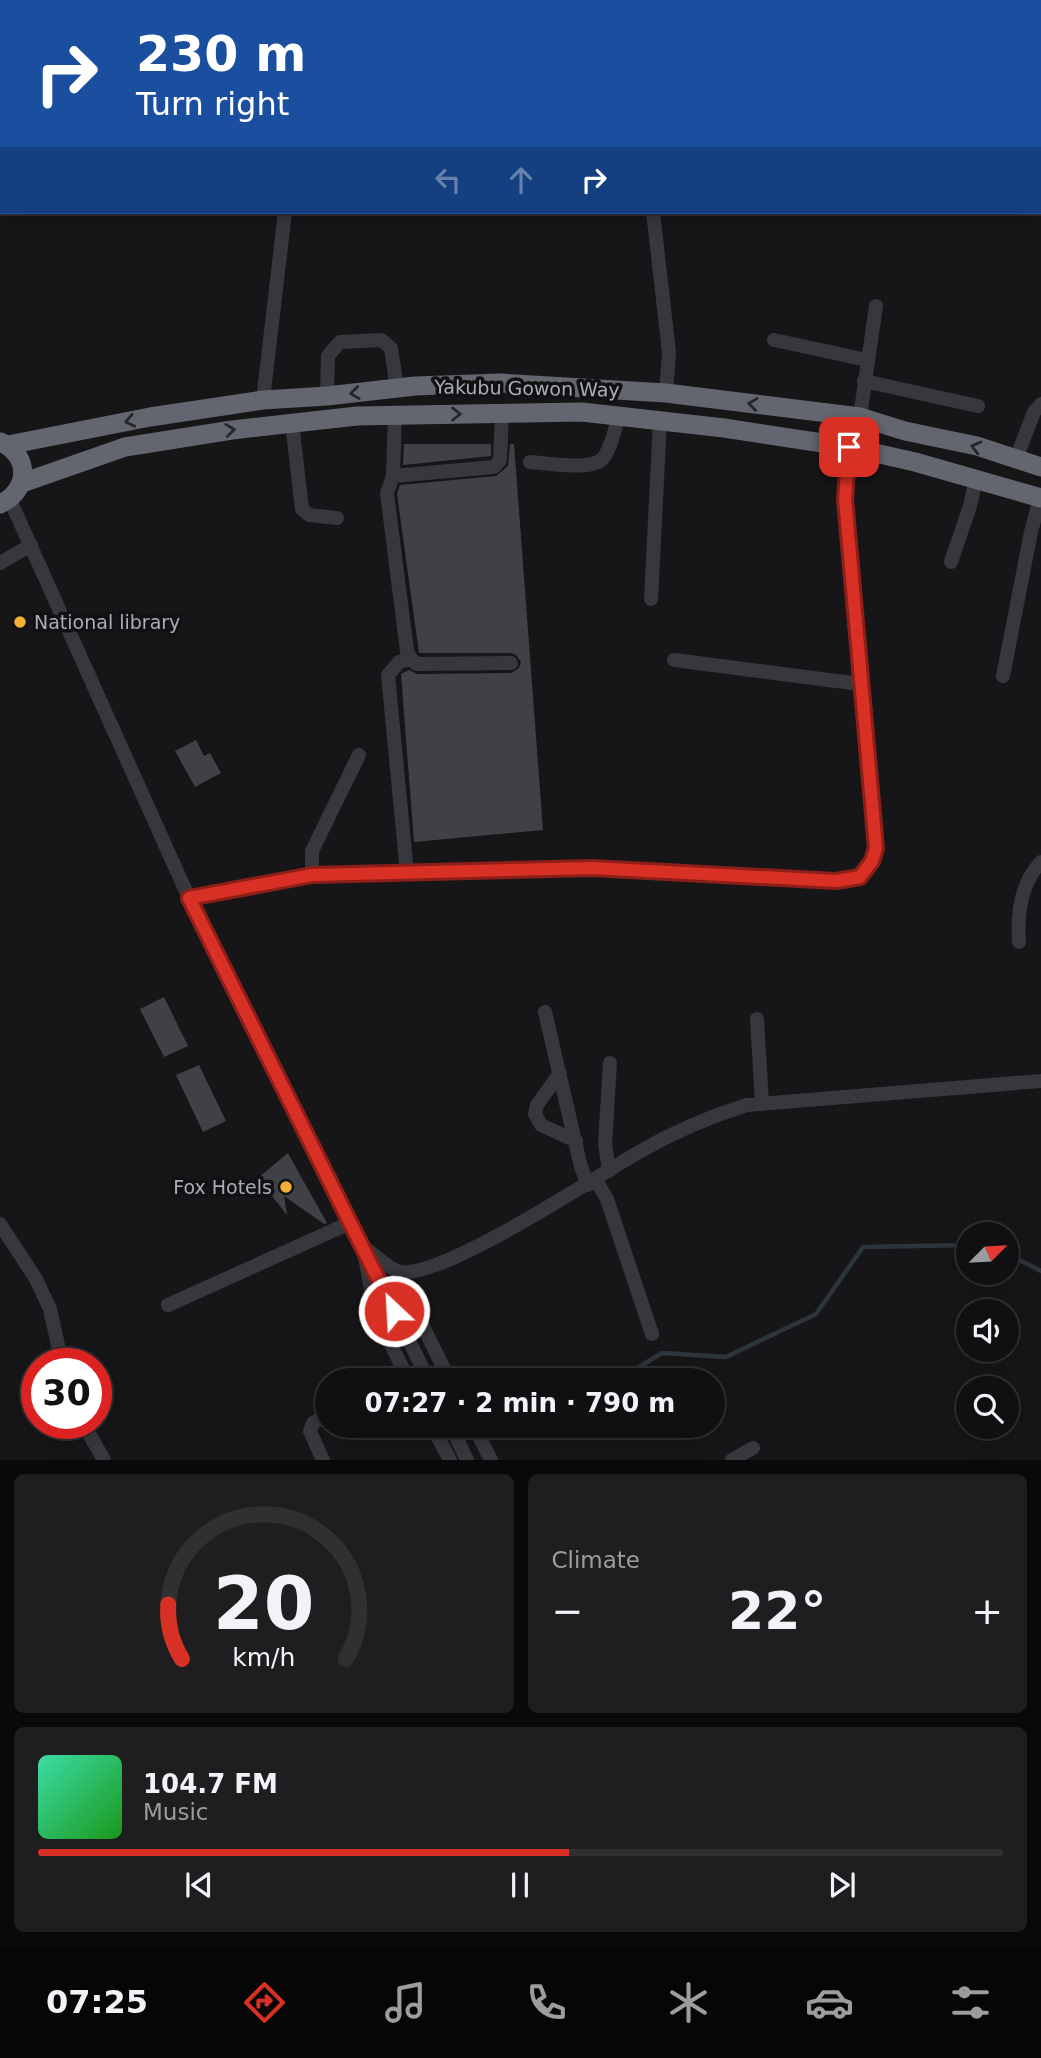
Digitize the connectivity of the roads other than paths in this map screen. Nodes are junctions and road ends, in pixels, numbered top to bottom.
1 (285, 214) edge
2 (653, 214) edge
3 (876, 306) dead end
4 (774, 340) dead end
5 (867, 360) junction
6 (864, 381) junction
7 (397, 388) junction
8 (666, 393) junction
9 (327, 396) junction
10 (263, 400) junction
11 (1041, 404) edge
12 (978, 406) dead end
13 (395, 414) junction
14 (502, 414) junction
15 (618, 415) junction
16 (860, 417) junction
17 (660, 421) junction
18 (292, 424) junction
19 (4, 443) edge
20 (849, 447) junction
21 (1016, 459) junction
22 (530, 462) dead end
23 (1041, 467) edge
24 (393, 476) junction
25 (976, 479) junction
26 (22, 484) junction
27 (1041, 498) edge
28 (5, 502) edge
29 (337, 518) dead end
30 (31, 545) junction
31 (950, 562) dead end
32 (0, 563) edge
33 (650, 599) dead end
34 (411, 659) junction
35 (674, 660) dead end
36 (511, 663) dead end
37 (1003, 676) dead end
38 (860, 684) junction
39 (359, 755) dead end
40 (1041, 862) edge
41 (407, 873) junction
42 (312, 875) junction
43 (189, 898) junction
44 (1019, 942) dead end
45 (545, 1012) dead end
46 (757, 1019) dead end
47 (610, 1063) dead end
48 (559, 1073) junction
49 (1041, 1081) edge
50 (762, 1103) junction
51 (576, 1141) junction
52 (608, 1171) junction
53 (592, 1182) junction
54 (352, 1222) junction
55 (0, 1223) edge
56 (364, 1247) junction
57 (400, 1272) junction
58 (168, 1305) dead end
59 (652, 1334) dead end
60 (59, 1348) edge
61 (399, 1368) edge
62 (422, 1368) edge
63 (444, 1368) edge
64 (315, 1422) edge
65 (438, 1438) edge
66 (457, 1438) edge
67 (480, 1438) edge
68 (92, 1439) edge
69 (754, 1448) dead end
70 (104, 1460) edge
71 (323, 1460) edge
72 (450, 1460) edge
73 (467, 1460) edge
74 (491, 1460) edge
75 (732, 1460) edge

1 - 10 street
2 - 8 street
3 - 5 street
4 - 5 street
5 - 6 street
6 - 12 street
6 - 16 street
7 - 8 highway, Yakubu Gowon Way
7 -> 9 highway, Yakubu Gowon Way
7 - 9 street
16 -> 8 highway, Yakubu Gowon Way
9 - 10 highway, Yakubu Gowon Way
10 -> 19 highway, Yakubu Gowon Way
11 - 21 street
13 -> 14 highway, Yakubu Gowon Way
13 - 18 highway, Yakubu Gowon Way
13 - 24 street
14 - 15 highway, Yakubu Gowon Way
14 - 24 street
15 - 17 highway, Yakubu Gowon Way
15 - 22 street
21 -> 16 highway, Yakubu Gowon Way
17 - 20 highway, Yakubu Gowon Way
17 - 33 street
26 -> 18 highway, Yakubu Gowon Way
18 - 29 street
19 - 26 highway
20 - 25 highway, Yakubu Gowon Way
20 - 38 street
21 - 23 highway, Yakubu Gowon Way
24 - 34 street
25 - 27 highway, Yakubu Gowon Way
25 - 31 street
26 - 28 highway
27 - 37 street
28 - 30 street
30 - 32 street
30 - 43 street
34 - 36 street
34 - 41 street
35 - 38 street
38 - 41 street
39 - 42 street
40 - 44 street
41 - 42 street
42 - 43 street
43 - 54 street
45 - 48 street
46 - 50 street
47 - 52 street
48 - 51 street
48 - 51 street
49 - 50 street
50 - 52 street
51 - 53 street
52 - 53 street
53 - 57 street
53 - 59 street
54 - 56 street
54 - 58 street
55 - 60 street
56 - 57 street
56 - 61 street
56 - 62 street
57 - 63 street
64 - 71 street
65 - 72 street
66 - 73 street
67 - 74 street
68 - 70 street
69 - 75 street

